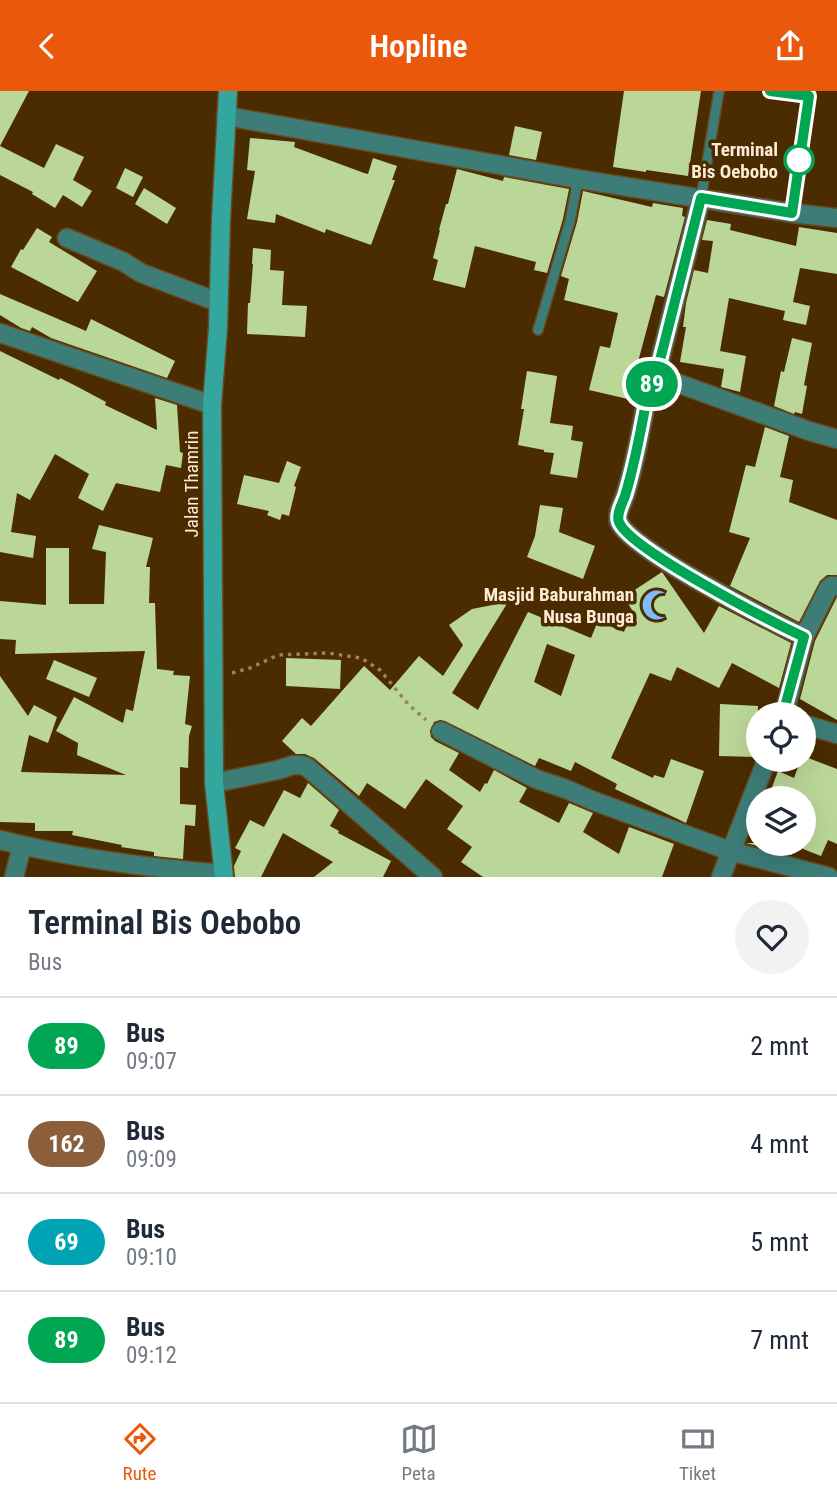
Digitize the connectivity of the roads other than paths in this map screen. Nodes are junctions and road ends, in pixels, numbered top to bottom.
1 (228, 91) edge
2 (719, 91) edge
3 (770, 91) edge
4 (809, 94) edge
5 (226, 116) junction
6 (578, 179) junction
7 (701, 198) junction
8 (792, 213) junction
9 (837, 218) edge
10 (67, 238) dead end
11 (218, 302) junction
12 (538, 330) dead end
13 (0, 333) edge
14 (655, 380) junction
15 (212, 405) junction
16 (837, 439) edge
17 (837, 586) edge
18 (804, 637) junction
19 (786, 702) edge
20 (816, 728) edge
21 (441, 731) road end
22 (837, 734) edge
23 (762, 772) edge
24 (214, 783) junction
25 (0, 840) edge
26 (22, 846) junction
27 (730, 851) junction
28 (224, 875) edge
29 (14, 877) edge
30 (433, 877) edge
31 (721, 877) edge
32 (830, 877) edge

1 - 5 main road, Jalan Thamrin
2 - 7 lane
3 - 4 lane
4 - 8 lane
5 - 6 street
5 - 11 main road, Jalan Thamrin
6 - 7 street
6 - 12 lane
7 - 8 street
7 - 14 street
8 - 9 street
10 - 11 street
11 - 15 main road, Jalan Thamrin
13 - 15 street
14 - 16 street
14 - 18 street
15 - 24 main road, Jalan Thamrin
17 - 18 street
18 - 19 street
20 - 22 street
21 - 27 street
23 - 27 street
24 - 28 main road, Jalan Thamrin
24 - 30 street
25 - 26 street
26 - 28 street
26 - 29 street
27 - 31 street
27 - 32 street

